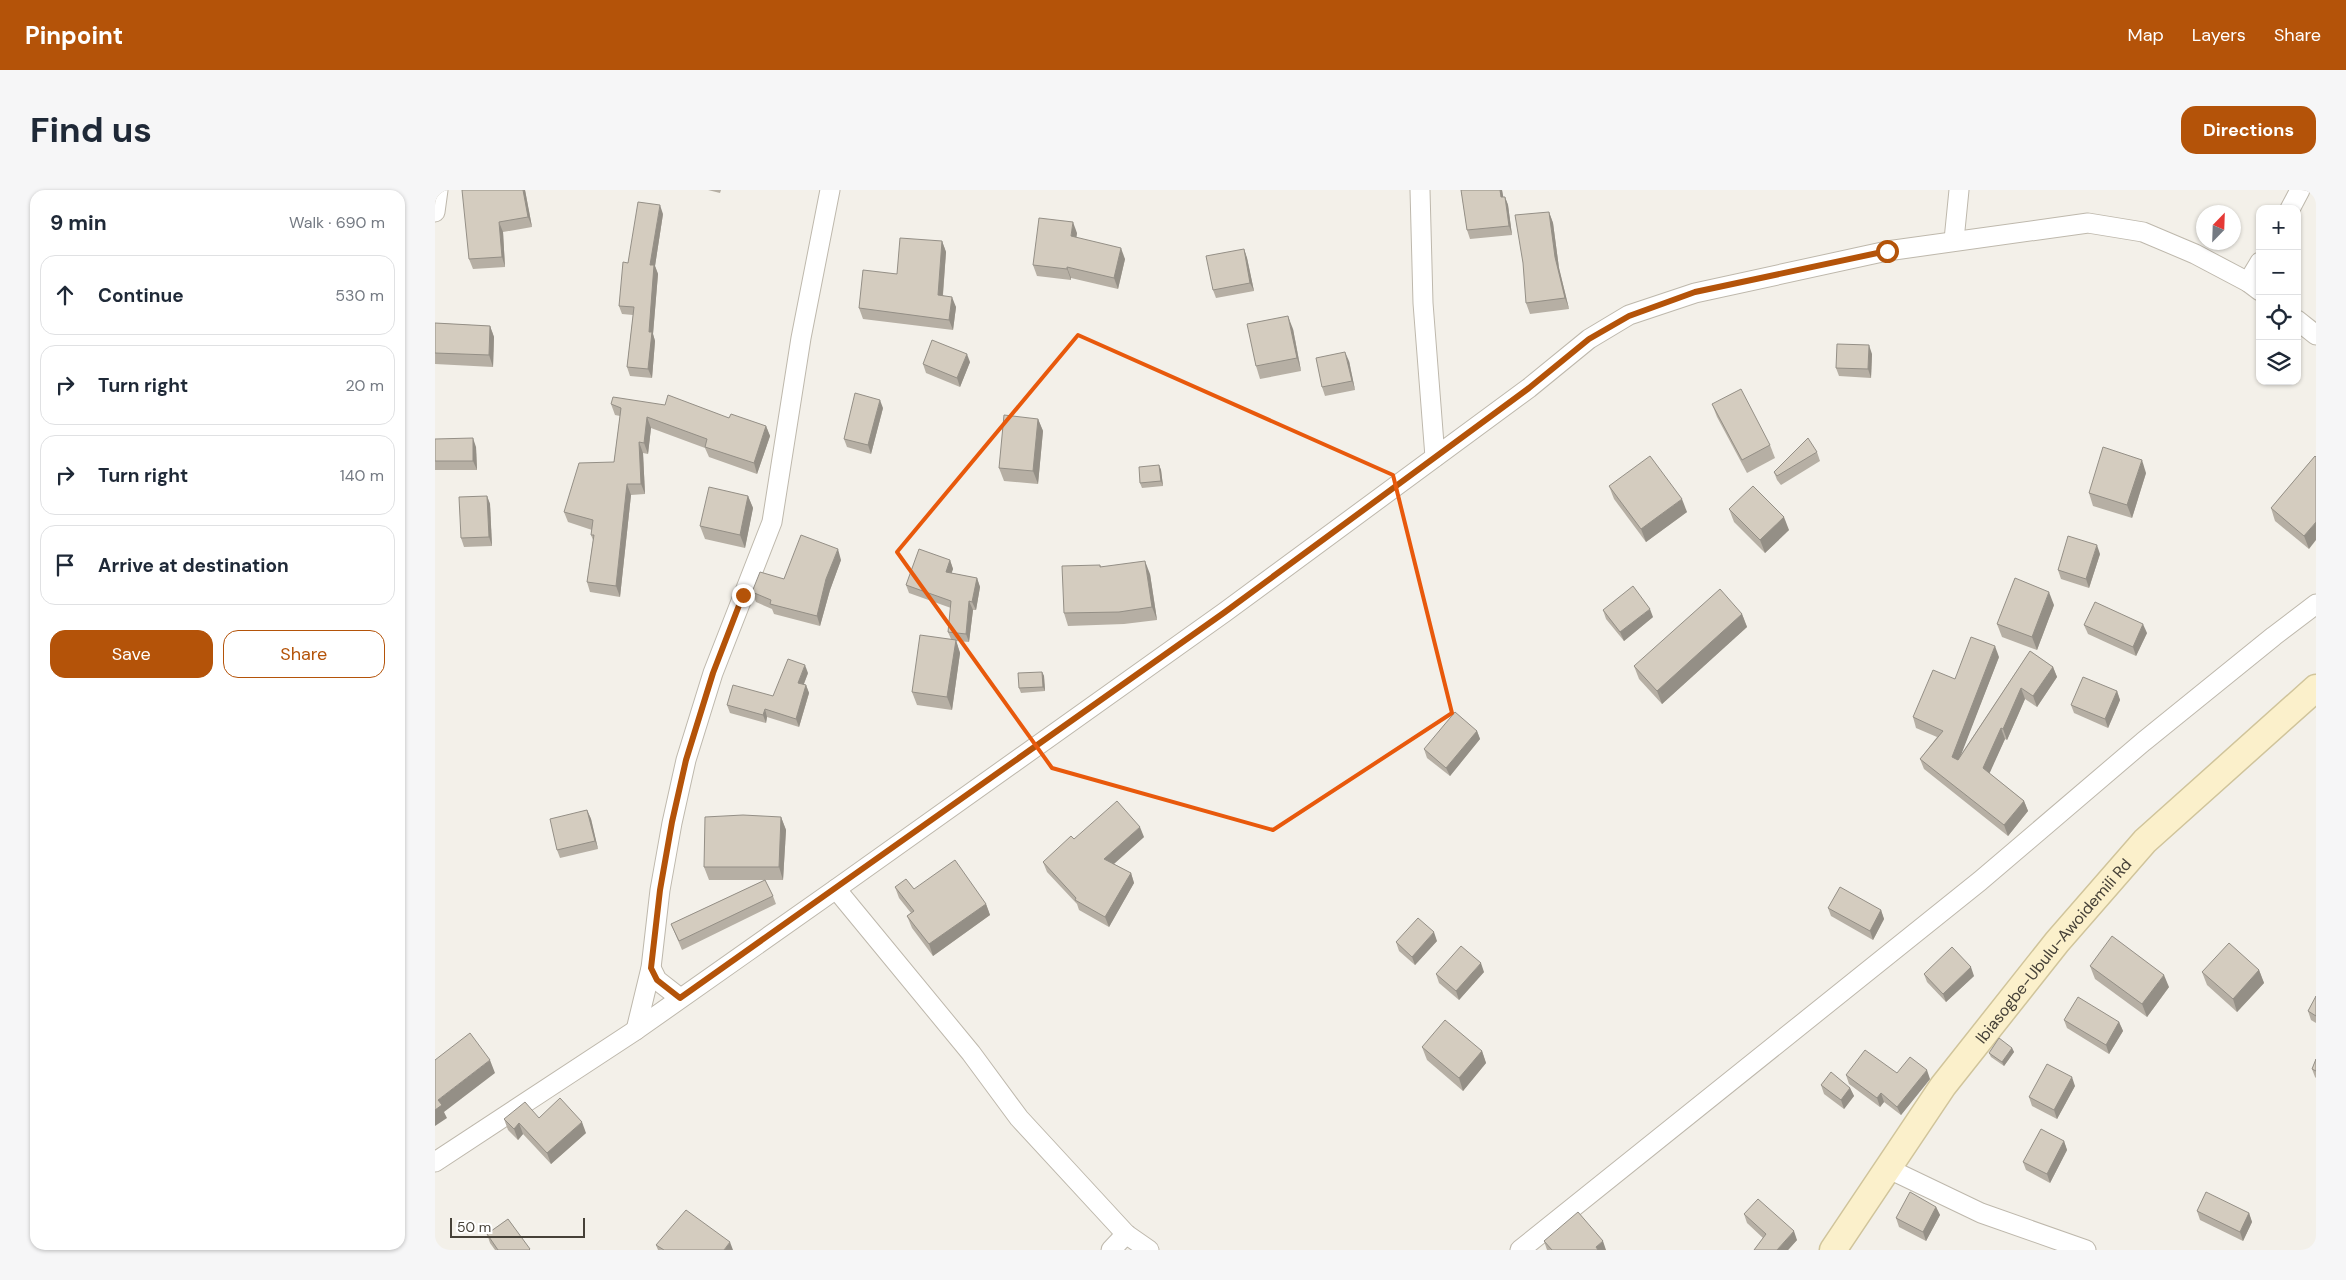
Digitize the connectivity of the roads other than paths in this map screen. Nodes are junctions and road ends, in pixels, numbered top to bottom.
1 (438, 190) edge
2 (830, 190) edge
3 (1420, 190) edge
4 (1959, 190) edge
5 (2300, 190) edge
6 (2291, 205) edge
7 (435, 212) edge
8 (1954, 240) junction
9 (2254, 286) edge
10 (2301, 323) edge
11 (2316, 335) edge
12 (1435, 457) junction
13 (2316, 604) edge
14 (2316, 688) edge
15 (836, 889) junction
16 (651, 968) junction
17 (680, 998) junction
18 (636, 1030) junction
19 (435, 1162) edge
20 (1887, 1168) junction
21 (1126, 1234) junction
22 (1111, 1250) edge
23 (1149, 1250) edge
24 (1520, 1250) edge
25 (1833, 1250) edge
26 (2086, 1250) edge

1 - 7 street
2 - 16 street
3 - 12 street
4 - 8 street
5 - 6 street
8 - 9 street
8 - 12 street
10 - 11 street
12 - 15 street
13 - 24 street
14 - 20 street, Ibiasogbe-Ubulu-Awoidemili Rd
15 - 17 street
15 - 21 street
16 - 17 street
16 - 18 street
17 - 18 street
18 - 19 street
20 - 25 street, Ibiasogbe-Ubulu-Awoidemili Rd
20 - 26 street
21 - 22 street
21 - 23 street

